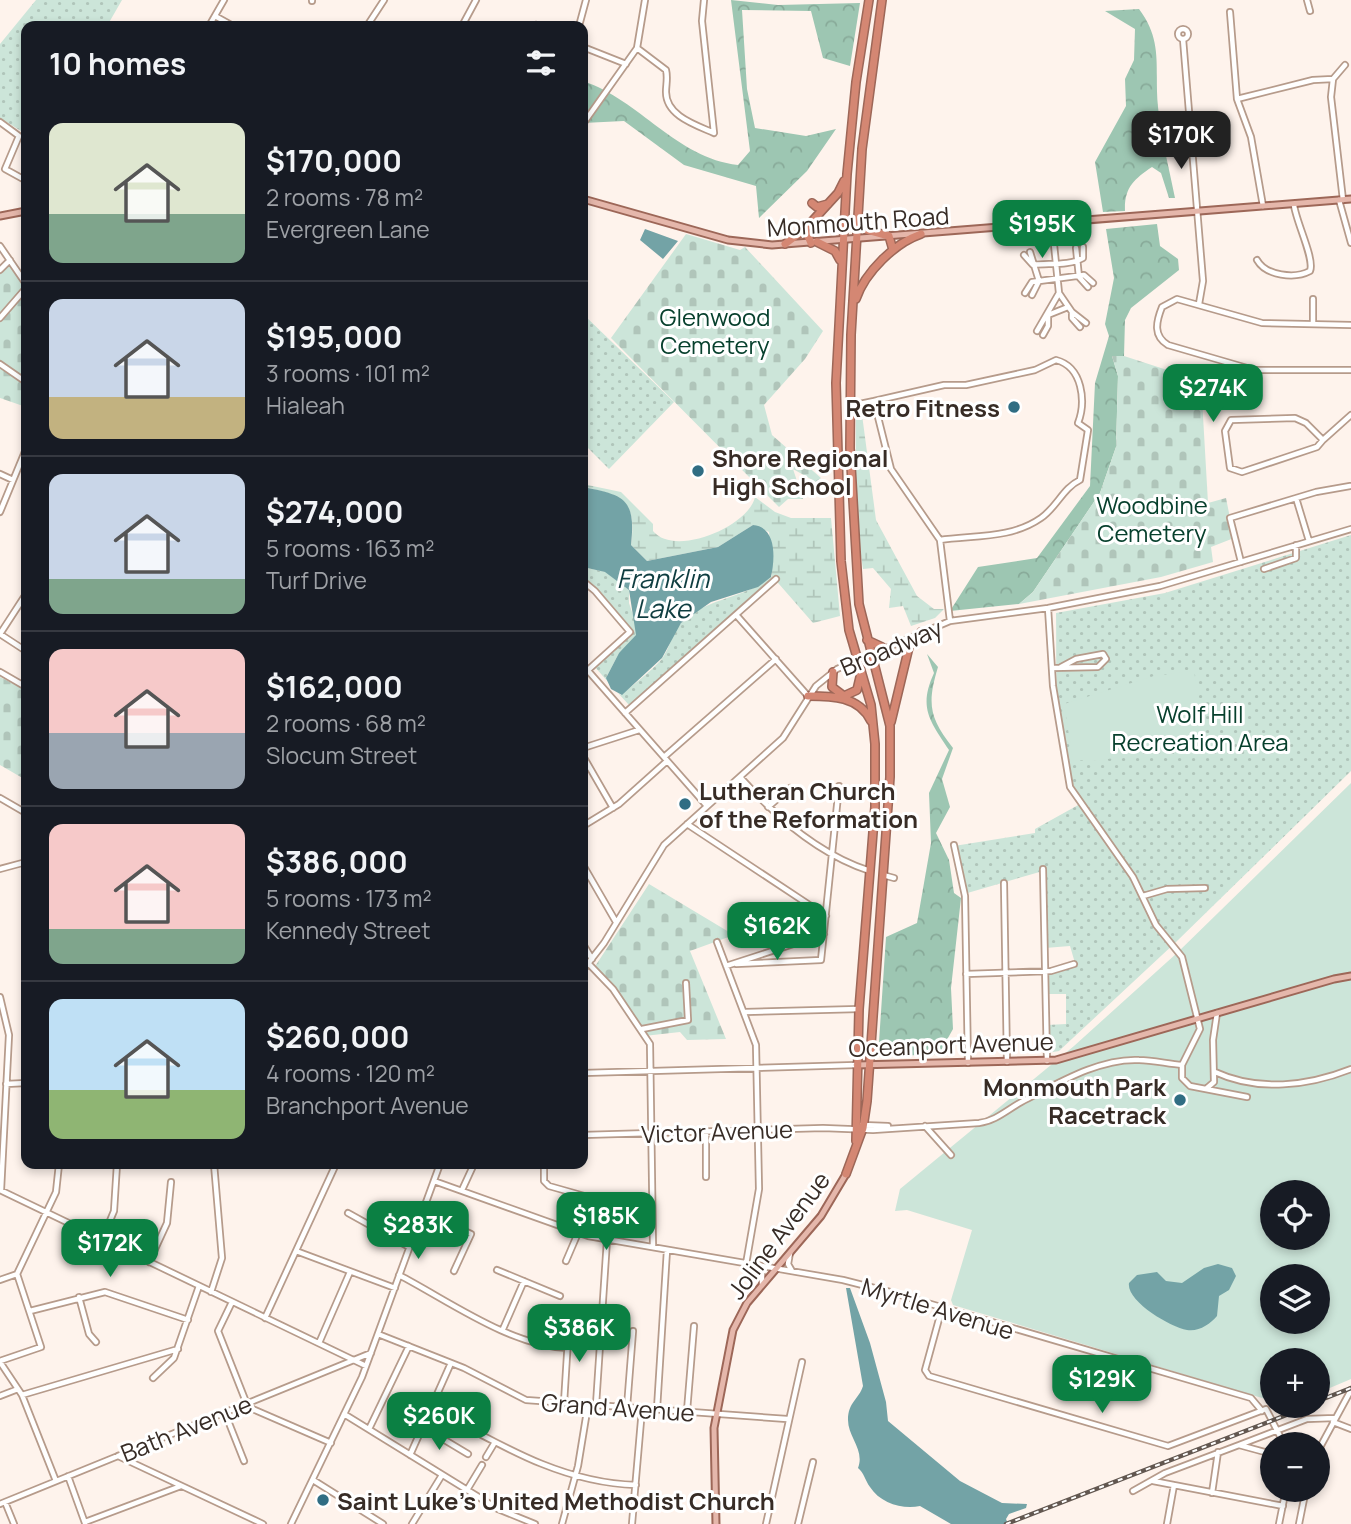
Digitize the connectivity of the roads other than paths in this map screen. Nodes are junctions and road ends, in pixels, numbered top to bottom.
1 (224, 0) edge
2 (384, 0) edge
3 (476, 0) edge
4 (586, 0) edge
5 (645, 0) edge
6 (704, 0) edge
7 (869, 0) edge
8 (882, 0) edge
9 (1307, 0) edge
10 (1310, 11) dead end
11 (1230, 12) dead end
12 (215, 16) junction
13 (212, 21) edge
14 (224, 21) edge
15 (370, 21) edge
16 (465, 21) edge
17 (580, 21) edge
18 (1183, 39) dead end
19 (637, 48) junction
20 (588, 49) edge
21 (626, 64) junction
22 (1345, 65) dead end
23 (1333, 79) junction
24 (1237, 99) junction
25 (588, 117) edge
26 (0, 122) edge
27 (847, 174) junction
28 (21, 178) edge
29 (588, 200) edge
30 (1341, 200) junction
31 (1351, 200) edge
32 (812, 203) dead end
33 (828, 204) junction
34 (1294, 205) junction
35 (1263, 207) junction
36 (21, 212) edge
37 (1197, 213) junction
38 (858, 215) junction
39 (0, 216) edge
40 (1052, 225) junction
41 (805, 229) junction
42 (921, 234) junction
43 (889, 236) junction
44 (856, 238) junction
45 (842, 239) junction
46 (814, 242) junction
47 (1351, 243) edge
48 (785, 244) junction
49 (0, 246) edge
50 (1083, 247) dead end
51 (1076, 248) dead end
52 (893, 250) junction
53 (1030, 252) dead end
54 (1024, 255) dead end
55 (10, 260) junction
56 (1257, 260) dead end
57 (1055, 262) junction
58 (1076, 262) junction
59 (1037, 265) junction
60 (841, 266) junction
61 (0, 270) edge
62 (1056, 277) junction
63 (1079, 277) junction
64 (21, 278) edge
65 (1039, 281) junction
66 (1093, 283) dead end
67 (1088, 287) dead end
68 (21, 292) edge
69 (1024, 293) dead end
70 (1059, 293) junction
71 (1032, 295) dead end
72 (1313, 299) dead end
73 (1199, 304) junction
74 (1068, 307) junction
75 (853, 309) junction
76 (1072, 313) junction
77 (1, 315) edge
78 (1048, 315) junction
79 (1314, 322) junction
80 (1086, 323) dead end
81 (1351, 325) edge
82 (1080, 327) dead end
83 (1037, 331) dead end
84 (1043, 335) dead end
85 (0, 364) edge
86 (1351, 370) edge
87 (21, 379) edge
88 (874, 401) junction
89 (850, 406) junction
90 (1351, 415) edge
91 (1323, 440) junction
92 (21, 461) edge
93 (0, 474) edge
94 (13, 480) junction
95 (1350, 486) edge
96 (1296, 498) junction
97 (0, 512) edge
98 (1351, 529) edge
99 (940, 540) junction
100 (1309, 541) junction
101 (1296, 545) junction
102 (1241, 562) junction
103 (1264, 569) dead end
104 (776, 579) dead end
105 (588, 585) edge
106 (21, 602) edge
107 (1048, 608) junction
108 (738, 617) junction
109 (950, 621) junction
110 (921, 632) junction
111 (0, 634) edge
112 (866, 639) junction
113 (902, 639) junction
114 (882, 647) junction
115 (909, 647) junction
116 (21, 648) edge
117 (870, 653) junction
118 (776, 659) junction
119 (857, 659) junction
120 (1061, 667) junction
121 (1052, 668) junction
122 (861, 669) junction
123 (588, 670) joint
124 (833, 671) junction
125 (0, 672) edge
126 (21, 684) edge
127 (808, 696) junction
128 (625, 713) junction
129 (890, 726) junction
130 (874, 729) junction
131 (639, 730) junction
132 (588, 745) edge
133 (666, 759) junction
134 (588, 766) edge
135 (740, 776) junction
136 (839, 786) dead end
137 (790, 788) dead end
138 (0, 798) edge
139 (707, 806) junction
140 (768, 807) junction
141 (613, 808) junction
142 (21, 810) edge
143 (588, 823) edge
144 (687, 824) junction
145 (954, 845) dead end
146 (832, 856) junction
147 (21, 863) edge
148 (0, 869) edge
149 (1043, 869) dead end
150 (870, 872) junction
151 (588, 873) edge
152 (883, 875) junction
153 (894, 878) dead end
154 (1004, 883) dead end
155 (1205, 888) dead end
156 (1143, 896) junction
157 (826, 916) junction
158 (617, 922) junction
159 (824, 934) junction
160 (716, 942) dead end
161 (588, 956) edge
162 (590, 961) junction
163 (588, 964) edge
164 (736, 964) junction
165 (1074, 964) dead end
166 (726, 966) junction
167 (1045, 971) junction
168 (1006, 973) junction
169 (966, 974) junction
170 (1351, 976) edge
171 (686, 983) dead end
172 (0, 997) edge
173 (859, 1009) junction
174 (745, 1012) junction
175 (1217, 1013) junction
176 (1199, 1018) junction
177 (642, 1029) junction
178 (0, 1059) edge
179 (1047, 1061) junction
180 (1007, 1063) junction
181 (7, 1064) junction
182 (968, 1064) junction
183 (856, 1065) junction
184 (1182, 1065) junction
185 (870, 1066) junction
186 (757, 1068) junction
187 (1351, 1069) edge
188 (649, 1071) junction
189 (1215, 1072) junction
190 (588, 1073) edge
191 (21, 1083) edge
192 (6, 1084) junction
193 (1206, 1088) junction
194 (1247, 1097) dead end
195 (923, 1126) junction
196 (858, 1128) junction
197 (758, 1130) junction
198 (651, 1133) junction
199 (706, 1133) junction
200 (588, 1135) edge
201 (951, 1155) dead end
202 (59, 1169) edge
203 (117, 1169) edge
204 (214, 1169) edge
205 (332, 1169) edge
206 (438, 1169) edge
207 (472, 1169) edge
208 (544, 1169) edge
209 (846, 1174) joint
210 (706, 1177) dead end
211 (433, 1181) junction
212 (171, 1182) dead end
213 (0, 1190) edge
214 (463, 1191) junction
215 (652, 1204) junction
216 (422, 1212) junction
217 (46, 1213) junction
218 (348, 1213) dead end
219 (578, 1233) junction
220 (102, 1240) junction
221 (607, 1240) junction
222 (409, 1247) junction
223 (653, 1247) junction
224 (667, 1250) junction
225 (296, 1251) junction
226 (790, 1253) junction
227 (566, 1261) dead end
228 (149, 1262) junction
229 (746, 1264) junction
230 (757, 1266) junction
231 (497, 1270) dead end
232 (775, 1270) junction
233 (351, 1272) junction
234 (454, 1272) dead end
235 (792, 1272) junction
236 (17, 1274) junction
237 (399, 1275) junction
238 (0, 1280) edge
239 (524, 1281) junction
240 (199, 1286) junction
241 (762, 1286) junction
242 (394, 1288) junction
243 (211, 1292) junction
244 (560, 1296) dead end
245 (79, 1297) junction
246 (232, 1302) junction
247 (942, 1308) junction
248 (30, 1311) junction
249 (265, 1318) junction
250 (188, 1320) junction
251 (569, 1323) dead end
252 (694, 1326) dead end
253 (503, 1329) junction
254 (633, 1331) dead end
255 (378, 1334) junction
256 (96, 1342) dead end
257 (319, 1343) junction
258 (409, 1346) junction
259 (568, 1348) junction
260 (178, 1349) junction
261 (340, 1353) junction
262 (371, 1353) junction
263 (354, 1360) junction
264 (0, 1362) edge
265 (802, 1362) dead end
266 (451, 1363) junction
267 (341, 1366) junction
268 (366, 1366) junction
269 (153, 1378) dead end
270 (18, 1389) junction
271 (1351, 1390) edge
272 (22, 1395) junction
273 (0, 1396) edge
274 (564, 1403) junction
275 (246, 1404) junction
276 (588, 1405) junction
277 (596, 1405) junction
278 (627, 1407) junction
279 (432, 1408) junction
280 (642, 1409) junction
281 (657, 1409) junction
282 (1260, 1409) edge
283 (687, 1411) junction
284 (1260, 1412) edge
285 (225, 1413) junction
286 (344, 1414) junction
287 (717, 1414) junction
288 (1271, 1418) edge
289 (787, 1419) junction
290 (1334, 1420) junction
291 (423, 1427) junction
292 (369, 1429) junction
293 (1351, 1429) edge
294 (1278, 1430) junction
295 (1328, 1432) edge
296 (331, 1443) junction
297 (495, 1443) junction
298 (1239, 1446) junction
299 (1260, 1451) edge
300 (1218, 1452) junction
301 (468, 1454) dead end
302 (410, 1455) junction
303 (118, 1456) junction
304 (486, 1457) dead end
305 (244, 1461) dead end
306 (813, 1462) dead end
307 (482, 1465) dead end
308 (576, 1474) junction
309 (442, 1475) junction
310 (68, 1476) junction
311 (313, 1480) junction
312 (1151, 1480) junction
313 (56, 1481) junction
314 (636, 1485) junction
315 (1174, 1485) junction
316 (181, 1486) junction
317 (467, 1490) junction
318 (1133, 1491) dead end
319 (1212, 1493) junction
320 (1284, 1502) edge
321 (1303, 1502) edge
322 (3, 1503) edge
323 (1283, 1506) junction
324 (85, 1523) edge
325 (14, 1524) edge
326 (263, 1524) edge
327 (291, 1524) edge
328 (383, 1524) edge
329 (412, 1524) edge
330 (535, 1524) edge
331 (562, 1524) edge
332 (632, 1524) edge
333 (716, 1524) edge
334 (766, 1524) edge
335 (798, 1524) edge
336 (1167, 1524) edge
337 (1279, 1524) edge
338 (1299, 1524) edge

1 - 12 street
2 - 15 street
3 - 16 street
4 - 17 street
5 - 19 street
6 - 19 street
7 - 27 highway
8 - 38 highway
9 - 10 street
11 - 24 street
12 - 13 street
12 - 14 street
18 - 37 street
19 - 21 street
20 - 21 street
21 - 25 street
22 - 23 street
23 - 24 street
23 - 30 street
24 - 35 street
26 - 28 street
27 - 33 highway
27 - 45 highway
29 - 48 main road, Monmouth Road
30 - 31 main road, Monmouth Road
30 - 34 main road, Monmouth Road
30 - 47 street
32 - 33 highway
33 - 41 highway
34 - 35 main road, Monmouth Road
34 - 56 street
35 - 37 main road, Monmouth Road
36 - 39 main road
37 - 40 main road, Monmouth Road
37 - 73 street
38 - 43 highway
38 - 44 highway
40 - 42 main road, Monmouth Road
40 - 57 street
41 - 46 highway
41 - 48 highway
42 - 43 main road, Monmouth Road
42 - 52 highway
43 - 44 main road, Monmouth Road
43 - 52 highway
44 - 45 main road, Monmouth Road
44 - 75 highway
45 - 46 main road, Monmouth Road
45 - 60 highway
46 - 48 main road, Monmouth Road
46 - 60 highway
49 - 55 street
50 - 58 street
51 - 58 street
52 - 75 highway
53 - 59 street
54 - 59 street
55 - 61 street
55 - 64 street
57 - 58 street
57 - 59 street
57 - 62 street
58 - 63 street
59 - 65 street
60 - 119 highway
62 - 63 street
62 - 65 street
62 - 70 street
63 - 66 street
63 - 67 street
65 - 69 street
65 - 71 street
68 - 77 street
70 - 74 street
70 - 78 street
72 - 79 street
73 - 79 street
73 - 86 street
74 - 76 street
74 - 78 street
75 - 89 highway
76 - 80 street
76 - 82 street
78 - 83 street
78 - 84 street
79 - 81 street
85 - 87 street
88 - 89 street
88 - 99 street
88 - 99 street
89 - 112 highway
90 - 91 street
91 - 91 street
92 - 94 street
93 - 94 street
94 - 97 street
95 - 96 street
96 - 100 street
96 - 102 street
98 - 100 street, Broadway
99 - 109 street
100 - 101 street, Broadway
101 - 102 street, Broadway
101 - 103 street
102 - 107 street, Broadway
104 - 108 street
105 - 123 street
106 - 111 street
107 - 109 street, Broadway
107 - 121 street
108 - 118 street
108 - 128 street
109 - 110 street, Broadway
110 - 113 street, Broadway
110 - 115 highway
111 - 116 street
112 - 114 highway
112 - 117 highway
113 - 114 street, Broadway
113 - 115 highway
114 - 117 street, Broadway
115 - 129 highway
117 - 119 street, Broadway
117 - 129 highway
118 - 127 street
118 - 133 street
119 - 122 highway
119 - 124 street, Broadway
120 - 120 street
120 - 121 street
121 - 156 street
122 - 124 highway
122 - 130 highway
123 - 128 street
124 - 127 street, Broadway
125 - 126 street
127 - 130 highway
127 - 135 street, Broadway
128 - 131 street
129 - 152 highway
130 - 150 highway
131 - 132 street
131 - 133 street
133 - 139 street
133 - 141 street
134 - 141 street
135 - 139 street, Broadway
135 - 140 street
136 - 146 street
137 - 140 street
138 - 142 street
139 - 144 street, Broadway
140 - 146 street
141 - 143 street
144 - 157 street
144 - 158 street, Broadway
145 - 169 street
146 - 150 street
146 - 157 street
147 - 148 street
149 - 167 street
150 - 173 highway
151 - 158 street
152 - 153 street
152 - 185 highway
154 - 168 street
155 - 156 street
156 - 176 street
157 - 159 street
158 - 162 street, Broadway
159 - 164 street
159 - 164 street
160 - 166 street
161 - 162 street
162 - 163 street, Broadway
162 - 177 street
164 - 166 street
165 - 167 street
166 - 174 street
167 - 168 street
167 - 179 street
168 - 169 street
168 - 180 street
169 - 182 street
170 - 175 main road, Oceanport Avenue
171 - 177 street
172 - 181 street
173 - 174 street
173 - 183 highway
174 - 186 street
175 - 176 main road, Oceanport Avenue
175 - 189 street
176 - 179 main road, Oceanport Avenue
176 - 184 street
177 - 188 street
178 - 181 street
179 - 180 main road, Oceanport Avenue
180 - 182 main road, Oceanport Avenue
181 - 192 street
182 - 185 main road, Oceanport Avenue
183 - 185 main road, Oceanport Avenue
183 - 186 street, Oceanport Avenue
183 - 196 highway
184 - 193 street
184 - 195 street, Victor Avenue
185 - 196 highway
186 - 188 street, Oceanport Avenue
186 - 197 street
187 - 189 street
188 - 190 street, Oceanport Avenue
188 - 198 street
189 - 193 street
191 - 192 street
192 - 213 street
193 - 194 street
195 - 196 street, Victor Avenue
195 - 201 street
196 - 197 street, Victor Avenue
196 - 209 highway
197 - 199 street, Victor Avenue
197 - 229 street
198 - 199 street, Victor Avenue
198 - 200 street, Victor Avenue
198 - 215 street
199 - 210 street
202 - 217 street
203 - 220 street
204 - 243 street
205 - 225 street
206 - 211 street
207 - 214 street
208 - 215 street
209 - 226 main road, Joline Avenue
211 - 214 street, Myrtle Avenue
211 - 216 street
212 - 228 street
213 - 217 street
214 - 219 street, Myrtle Avenue
215 - 223 street
216 - 222 street
216 - 234 street
217 - 220 street
217 - 236 street
218 - 222 street
219 - 221 street, Myrtle Avenue
219 - 227 street
220 - 228 street
221 - 223 street, Myrtle Avenue
221 - 277 street
222 - 237 street
223 - 224 street, Myrtle Avenue
224 - 229 street, Myrtle Avenue
224 - 281 street
225 - 233 street
225 - 249 street
226 - 232 main road, Joline Avenue
226 - 235 street
228 - 240 street
229 - 230 street, Myrtle Avenue
230 - 232 street, Myrtle Avenue
230 - 241 street
231 - 239 street
232 - 235 street, Myrtle Avenue
232 - 241 main road, Joline Avenue
233 - 242 street
233 - 257 street
235 - 247 street, Myrtle Avenue
236 - 238 street
236 - 248 street
237 - 242 street
237 - 253 street
239 - 244 street
239 - 253 street
240 - 243 street
240 - 250 street
241 - 287 main road, Joline Avenue
242 - 255 street
243 - 246 street
245 - 248 street
245 - 250 street
245 - 256 street
246 - 249 street
246 - 275 street
247 - 282 street, Myrtle Avenue
247 - 284 street
248 - 264 street
249 - 257 street
250 - 260 street
251 - 259 street
252 - 283 street
253 - 259 street
254 - 278 street
255 - 258 street, Grand Avenue
255 - 262 street
257 - 261 street
258 - 266 street, Grand Avenue
258 - 292 street
259 - 274 street
260 - 269 street
260 - 272 street
261 - 263 street
261 - 267 street
262 - 263 street, Bath Avenue
262 - 268 street
263 - 267 street, Bath Avenue
263 - 268 street
264 - 270 street
265 - 289 street
266 - 274 street, Grand Avenue
266 - 279 street
267 - 275 street, Bath Avenue
268 - 286 street
270 - 272 street
270 - 273 street
271 - 290 street
272 - 313 street
274 - 276 street, Grand Avenue
275 - 285 street, Bath Avenue
275 - 296 street
276 - 277 street, Grand Avenue
276 - 308 street
277 - 278 street, Grand Avenue
278 - 280 street, Grand Avenue
279 - 291 street
279 - 297 street
280 - 281 street, Grand Avenue
280 - 314 street
281 - 283 street, Grand Avenue
283 - 287 street, Grand Avenue
285 - 303 street, Bath Avenue
285 - 305 street
286 - 292 street
286 - 296 street
287 - 289 street, Grand Avenue
287 - 333 main road, Joline Avenue
288 - 294 street, Myrtle Avenue
289 - 334 street
290 - 293 street
290 - 294 street
290 - 295 street
291 - 301 street
291 - 302 street
292 - 302 street
294 - 298 street
296 - 311 street
297 - 304 street
297 - 308 street
298 - 299 street
298 - 300 street
300 - 312 street
300 - 319 street
302 - 309 street
303 - 310 street, Bath Avenue
303 - 316 street
306 - 335 street
307 - 317 street
308 - 314 street
308 - 331 street
309 - 317 street
309 - 329 street
310 - 313 street, Bath Avenue
310 - 324 street
311 - 327 street
311 - 328 street
312 - 315 street
312 - 318 street
313 - 322 street, Bath Avenue
314 - 332 street
315 - 319 street
315 - 336 street
316 - 324 street
316 - 326 street
317 - 330 street
319 - 323 street
320 - 323 street
321 - 338 street
322 - 325 street
323 - 337 street

